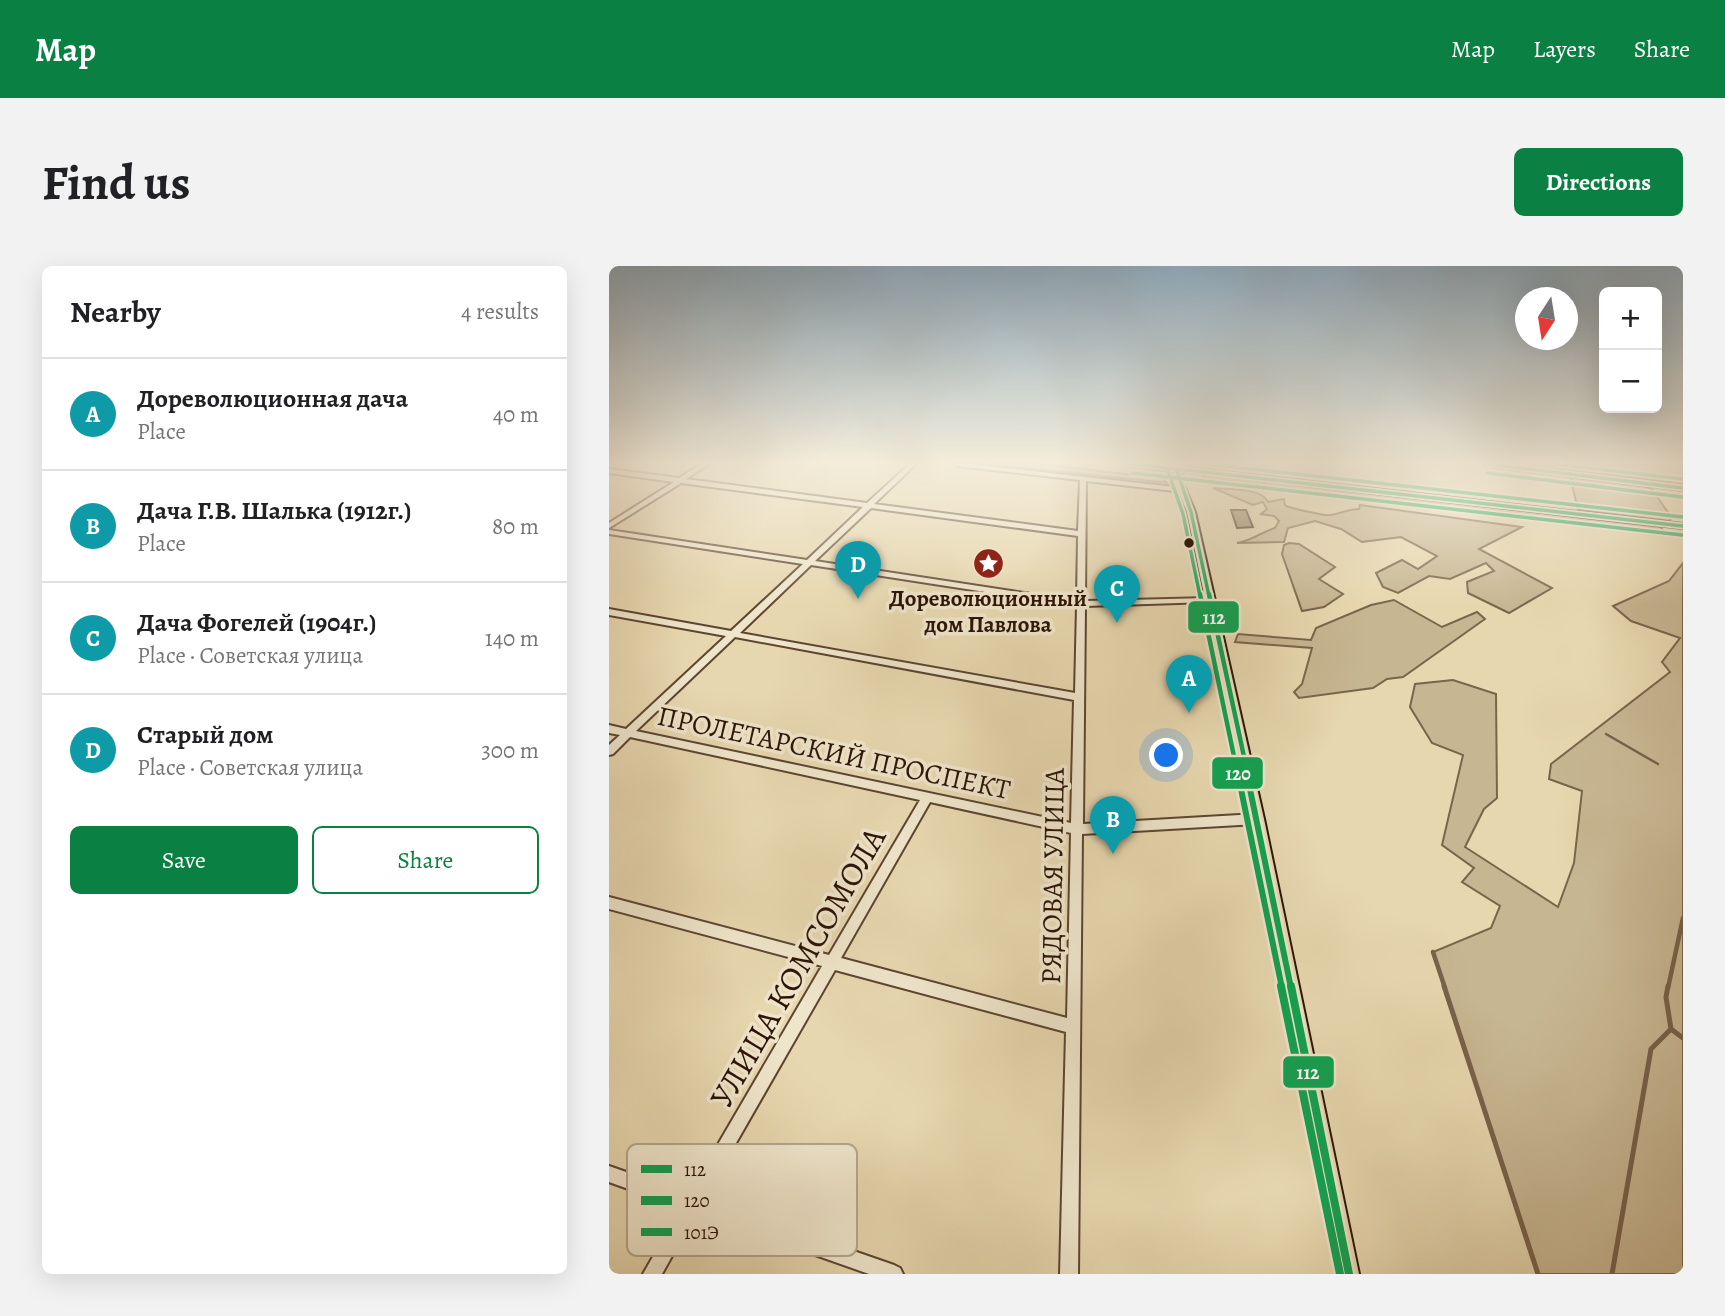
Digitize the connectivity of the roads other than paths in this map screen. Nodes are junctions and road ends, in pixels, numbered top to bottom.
1 (632, 511) edge
2 (863, 511) edge
3 (906, 511) edge
4 (1082, 511) edge
5 (1190, 511) edge
6 (1557, 511) edge
7 (609, 526) edge
8 (1683, 526) edge
9 (609, 532) edge
10 (1081, 534) junction
11 (808, 563) junction
12 (1210, 600) junction
13 (1080, 604) junction
14 (609, 612) edge
15 (732, 635) junction
16 (1079, 697) junction
17 (609, 729) edge
18 (628, 733) junction
19 (609, 751) edge
20 (927, 797) junction
21 (1257, 819) junction
22 (1077, 829) junction
23 (609, 903) edge
24 (832, 962) junction
25 (1074, 1027) junction
26 (726, 1144) edge
27 (609, 1174) edge
28 (627, 1180) edge
29 (662, 1256) edge
30 (843, 1256) edge
31 (652, 1274) edge
32 (894, 1274) edge
33 (1069, 1274) edge
34 (1349, 1274) edge

1 - 7 street
2 - 11 street
3 - 10 street
4 - 10 street, РЯДОВАЯ УЛИЦА
5 - 12 main road
6 - 8 main road
9 - 11 street
10 - 13 street, РЯДОВАЯ УЛИЦА
11 - 13 street
11 - 15 street
12 - 13 street
12 - 21 main road
13 - 16 street, РЯДОВАЯ УЛИЦА
14 - 15 street
15 - 16 street
15 - 18 street
16 - 22 street, РЯДОВАЯ УЛИЦА
17 - 18 street, ПРОЛЕТАРСКИЙ ПРОСПЕКТ
18 - 19 street
18 - 20 street, ПРОЛЕТАРСКИЙ ПРОСПЕКТ
20 - 22 street, ПРОЛЕТАРСКИЙ ПРОСПЕКТ
20 - 24 street, УЛИЦА КОМСОМОЛА
21 - 22 street, ПРОЛЕТАРСКИЙ ПРОСПЕКТ
21 - 34 main road
22 - 25 street, РЯДОВАЯ УЛИЦА
23 - 24 street
24 - 25 street
24 - 26 street, УЛИЦА КОМСОМОЛА
25 - 33 street, РЯДОВАЯ УЛИЦА
27 - 28 street
29 - 31 street, УЛИЦА КОМСОМОЛА
30 - 32 street

